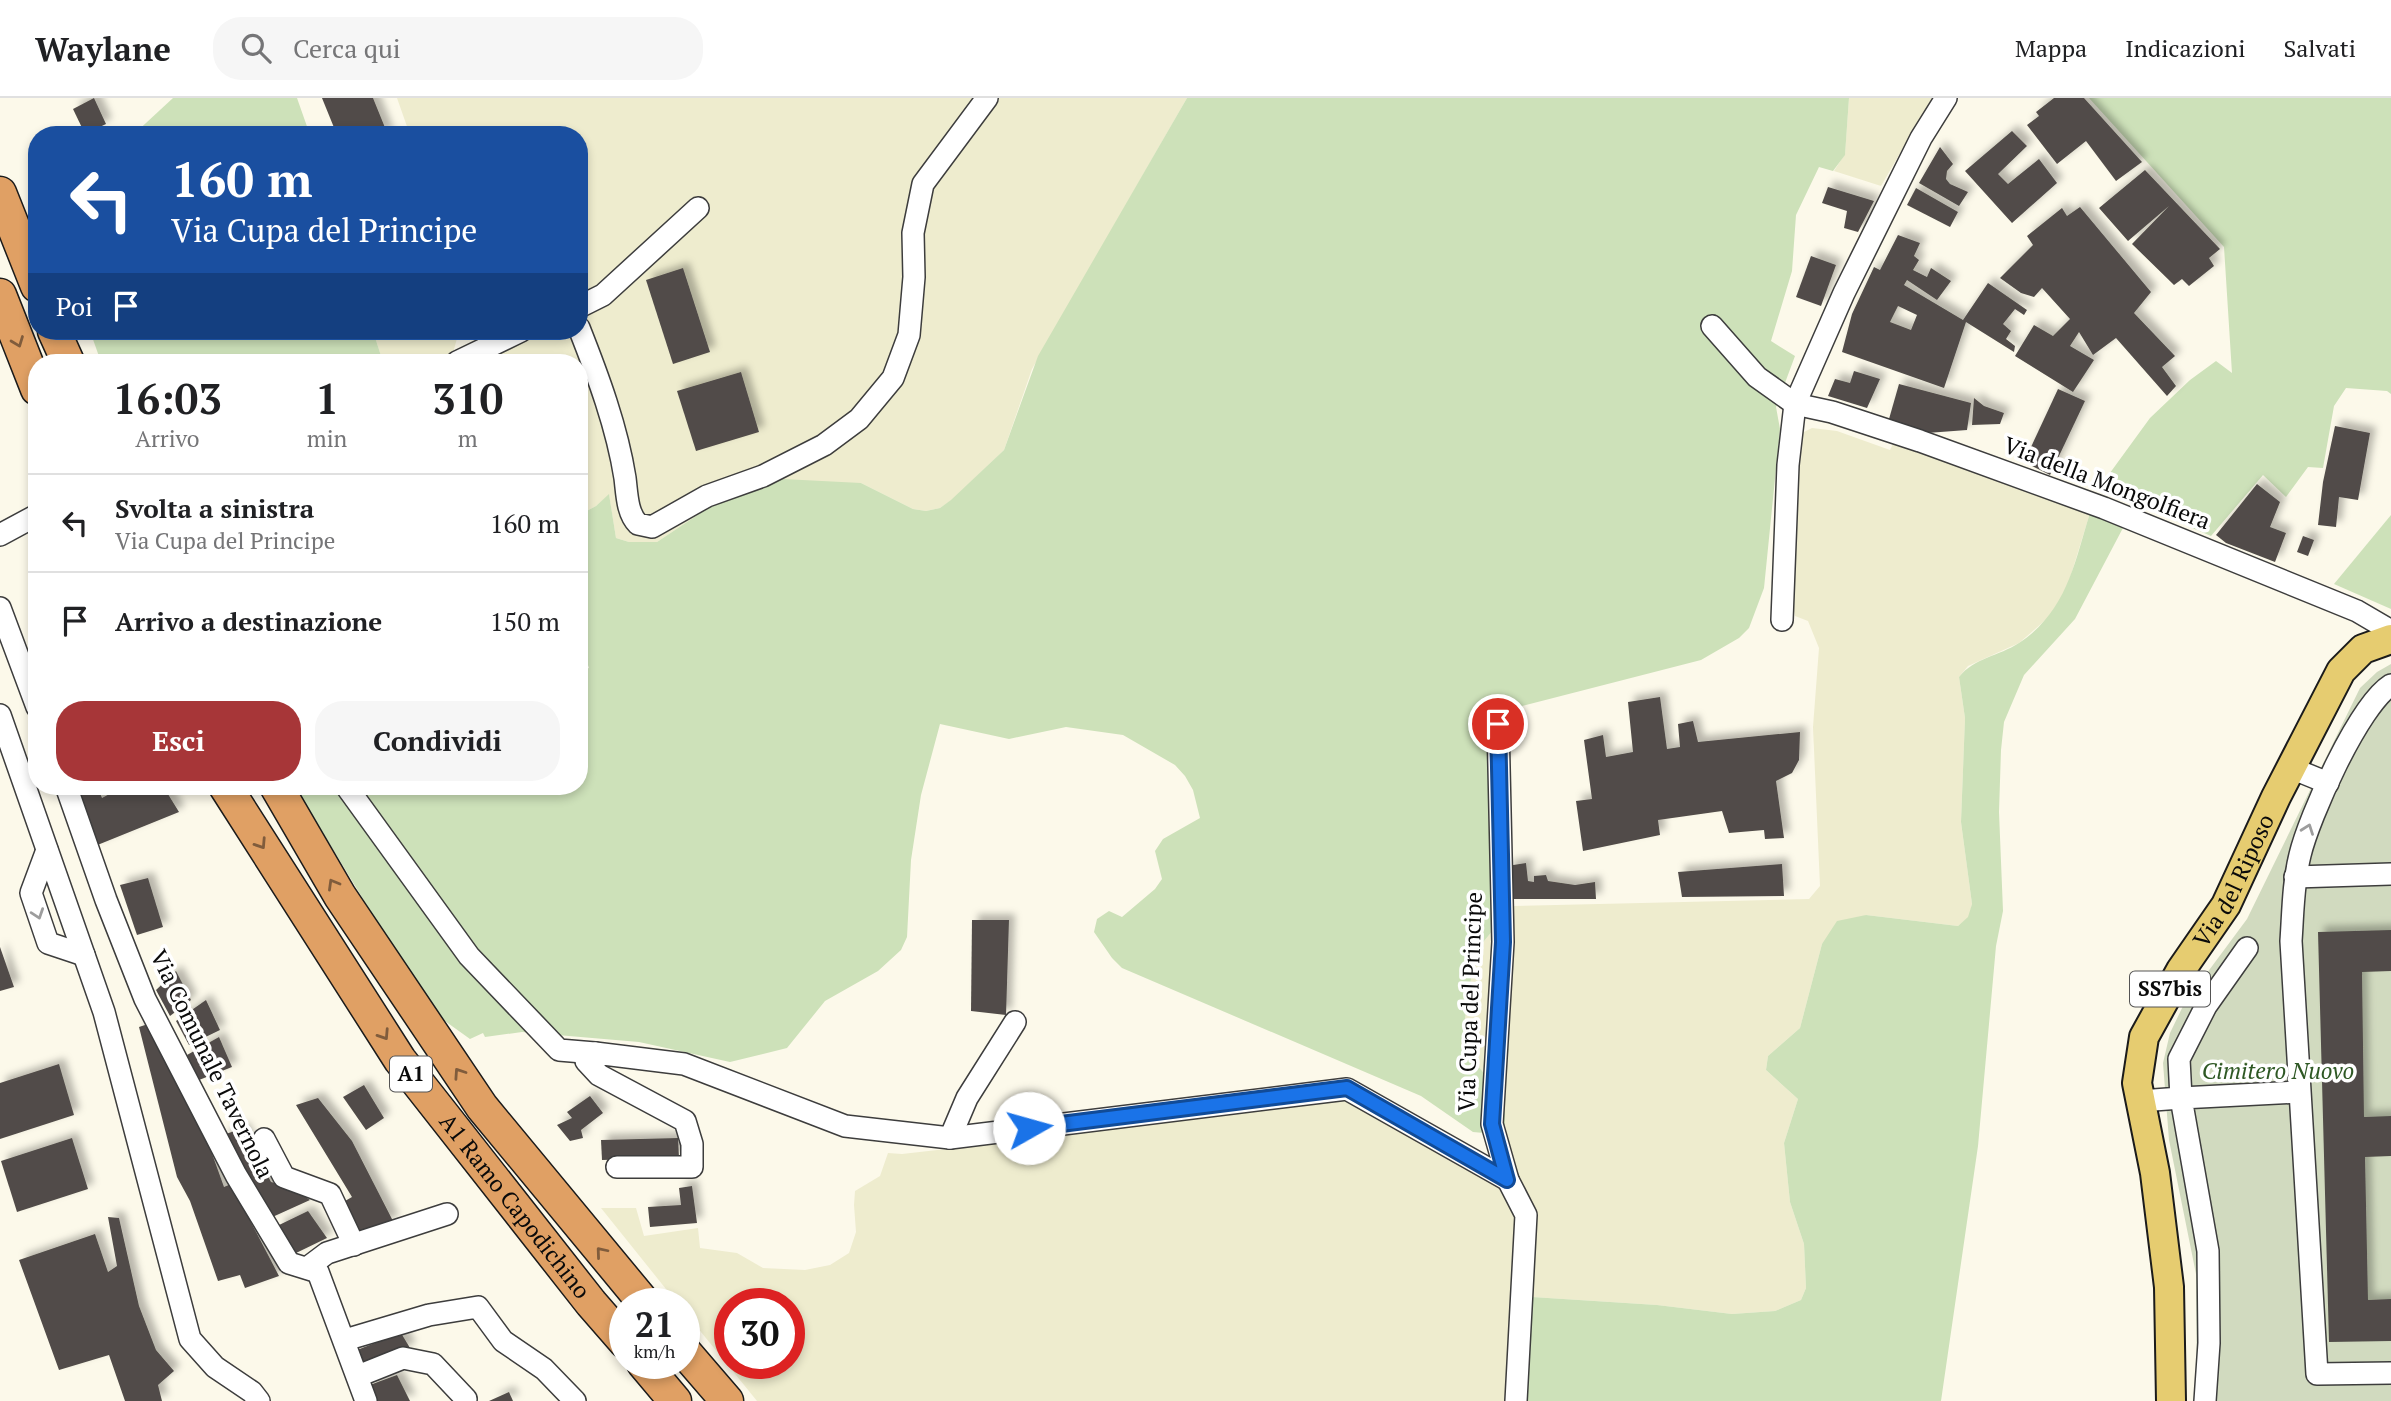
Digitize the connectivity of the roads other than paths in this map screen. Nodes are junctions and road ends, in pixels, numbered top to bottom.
1 (987, 98) edge
2 (1946, 98) edge
3 (0, 192) edge
4 (698, 208) dead end
5 (28, 263) edge
6 (0, 295) edge
7 (588, 302) edge
8 (1712, 326) dead end
9 (502, 340) edge
10 (584, 340) edge
11 (474, 354) edge
12 (28, 365) edge
13 (1795, 404) junction
14 (28, 519) edge
15 (0, 535) edge
16 (0, 608) edge
17 (1782, 620) dead end
18 (2391, 631) edge
19 (2391, 639) edge
20 (28, 683) edge
21 (2391, 685) edge
22 (0, 715) edge
23 (1498, 724) dead end
24 (2291, 768) junction
25 (2328, 783) junction
26 (69, 795) edge
27 (231, 795) edge
28 (281, 795) edge
29 (353, 795) edge
30 (47, 850) junction
31 (2391, 874) edge
32 (2295, 877) junction
33 (2247, 948) dead end
34 (84, 955) junction
35 (1015, 1022) dead end
36 (591, 1057) junction
37 (2298, 1092) junction
38 (2181, 1098) junction
39 (2140, 1101) junction
40 (950, 1138) junction
41 (264, 1139) dead end
42 (617, 1167) dead end
43 (1507, 1180) junction
44 (447, 1214) dead end
45 (354, 1245) junction
46 (307, 1268) junction
47 (632, 1288) edge
48 (609, 1324) edge
49 (345, 1340) junction
50 (700, 1370) edge
51 (2391, 1373) edge
52 (358, 1376) junction
53 (656, 1379) edge
54 (234, 1392) edge
55 (466, 1399) dead end
56 (259, 1401) edge
57 (366, 1401) edge
58 (575, 1401) edge
59 (675, 1401) edge
60 (727, 1401) edge
61 (1516, 1401) edge
62 (2171, 1401) edge
63 (2205, 1401) edge

1 - 10 street
2 - 13 street
3 - 5 highway
4 - 7 street
6 -> 12 highway
8 - 13 street
9 - 11 street
13 - 17 street
13 - 18 street, Via della Mongolfiera
14 - 15 street
16 - 20 street
19 - 24 main road, Via del Riposo / SS7bis
21 - 25 street
22 - 30 street
23 - 43 street, Via Cupa del Principe
24 - 25 street
24 - 39 main road, Via del Riposo / SS7bis
32 -> 25 street
26 - 46 street, Via Comunale Tavernola
27 -> 48 highway, A1 Ramo Capodichino / A1
47 -> 28 highway, A1 Ramo Capodichino / A1
29 - 36 street
30 - 34 street
30 -> 34 street
31 - 32 street
32 - 37 street
33 - 38 street
34 - 54 street
35 - 40 street
36 - 40 street
36 - 42 street
37 - 38 street
37 - 51 street
38 - 39 street
38 - 63 street
39 - 62 main road, Via del Riposo / SS7bis
40 - 43 street
41 - 45 street, Via Comunale Tavernola
43 - 61 street, Via Cupa del Principe
44 - 45 street
45 - 46 street
46 - 49 street, Via Comunale Tavernola
49 - 52 street, Via Comunale Tavernola
49 - 58 street
50 - 60 highway
52 - 55 street
52 - 57 street, Via Comunale Tavernola
53 - 59 highway
54 - 56 street

